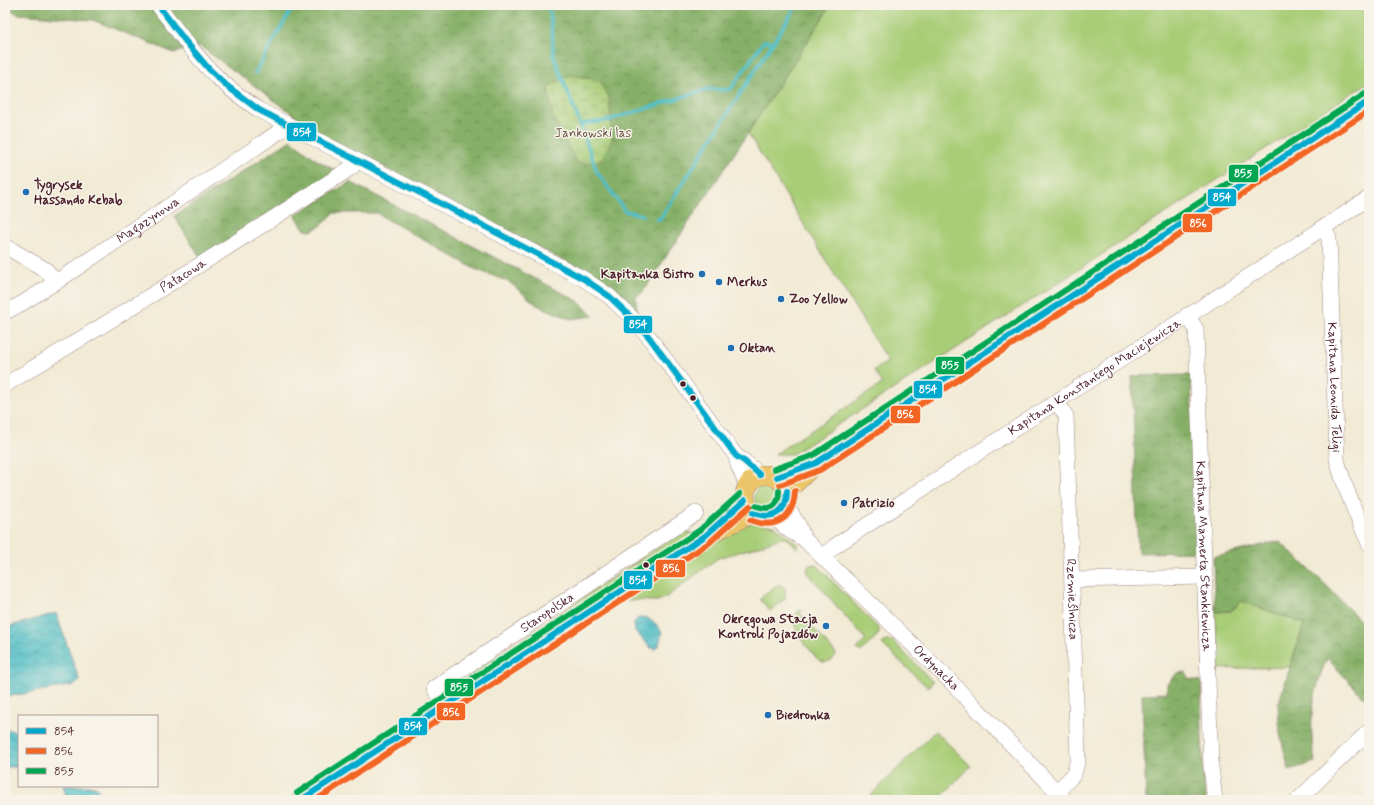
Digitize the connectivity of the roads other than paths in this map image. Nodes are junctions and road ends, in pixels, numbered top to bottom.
1 (158, 5) edge
2 (1369, 101) edge
3 (289, 126) junction
4 (356, 160) junction
5 (1369, 198) edge
6 (1323, 227) junction
7 (5, 246) edge
8 (56, 282) junction
9 (5, 312) edge
10 (1188, 315) junction
11 (5, 385) edge
12 (1057, 402) junction
13 (766, 495) junction
14 (696, 513) dead end
15 (678, 527) junction
16 (705, 536) junction
17 (1369, 543) edge
18 (822, 558) junction
19 (1205, 577) junction
20 (1072, 580) junction
21 (445, 705) junction
22 (1369, 731) edge
23 (1061, 796) edge
24 (301, 800) edge
25 (1215, 800) edge
26 (1298, 800) edge

1 - 3 street, Ordynacka
2 - 13 main road, Staropolska
3 - 4 street, Ordynacka
3 - 8 street, Magazynowa
4 - 11 street, Pałacowa
4 - 13 street, Ordynacka
5 - 6 street, Kapitana Konstantego Maciejewicza
6 - 10 street, Kapitana Konstantego Maciejewicza
6 - 17 street, Kapitana Leonida Teligi
7 - 8 street
8 - 9 street, Magazynowa
10 - 12 street, Kapitana Konstantego Maciejewicza
10 - 19 street, Kapitana Mamerta Stankiewicza
12 - 18 street, Kapitana Konstantego Maciejewicza
12 - 20 street, Rzemieślnicza
13 - 16 main road, Staropolska
13 - 18 street, Ordynacka
14 - 15 street, Staropolska
15 - 16 street
15 - 21 street, Staropolska
16 - 21 main road, Staropolska
18 - 23 street, Ordynacka
19 - 20 street
19 - 25 street, Kapitana Mamerta Stankiewicza
20 - 23 street, Rzemieślnicza
21 - 24 main road, Staropolska
22 - 26 street

